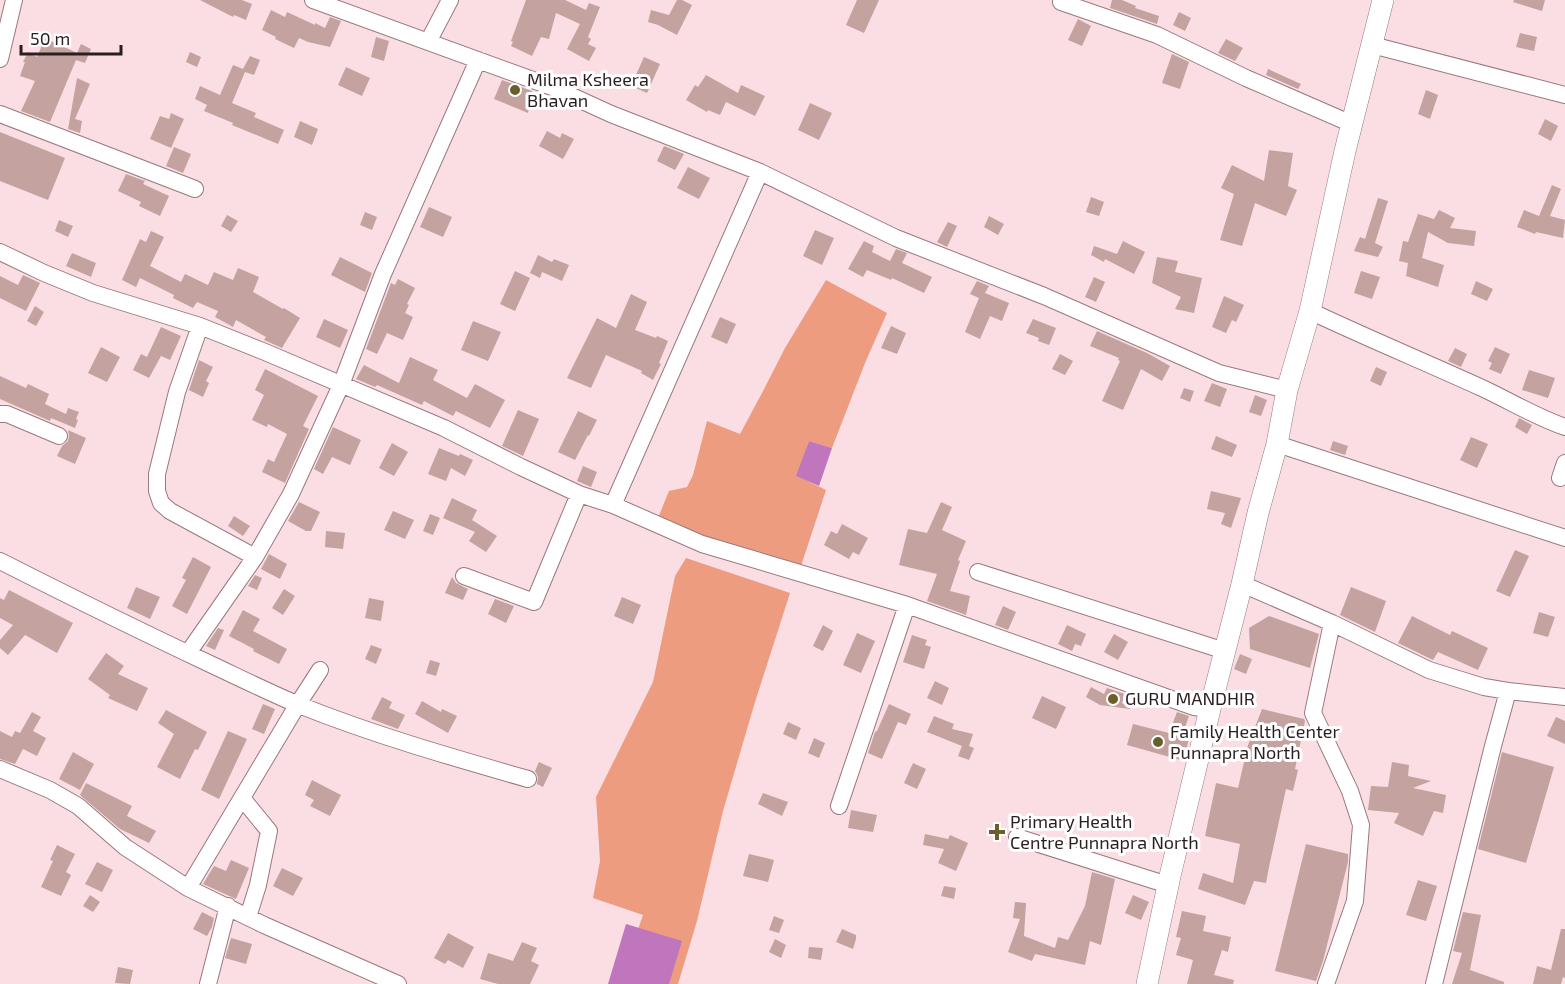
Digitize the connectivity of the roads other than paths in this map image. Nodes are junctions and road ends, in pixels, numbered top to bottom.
1 (14, 0) edge
2 (313, 0) edge
3 (450, 0) edge
4 (1383, 0) edge
5 (1061, 2) dead end
6 (428, 42) junction
7 (1372, 45) junction
8 (0, 59) edge
9 (478, 60) junction
10 (1565, 95) edge
11 (0, 114) edge
12 (1352, 124) junction
13 (760, 172) junction
14 (195, 189) dead end
15 (0, 252) edge
16 (1310, 311) junction
17 (200, 326) junction
18 (341, 385) junction
19 (1287, 390) junction
20 (0, 414) edge
21 (1565, 427) edge
22 (58, 435) dead end
23 (1277, 444) junction
24 (579, 494) junction
25 (613, 505) junction
26 (1565, 538) edge
27 (255, 557) junction
28 (0, 561) edge
29 (978, 572) dead end
30 (464, 576) dead end
31 (1242, 584) junction
32 (906, 604) junction
33 (1332, 623) junction
34 (1225, 651) junction
35 (188, 653) junction
36 (320, 670) dead end
37 (1508, 691) junction
38 (1565, 698) edge
39 (298, 704) junction
40 (1210, 709) junction
41 (0, 769) edge
42 (528, 779) dead end
43 (242, 798) junction
44 (839, 806) dead end
45 (1017, 837) dead end
46 (1168, 885) junction
47 (188, 888) junction
48 (228, 906) junction
49 (248, 917) junction
50 (208, 984) edge
51 (398, 984) edge
52 (1148, 984) edge
53 (1326, 984) edge
54 (1434, 984) edge

1 - 8 street
2 - 6 street
3 - 6 street
4 - 7 main road
5 - 12 street
6 - 9 street
7 - 10 street
7 - 12 main road
9 - 13 street
9 - 18 street
11 - 14 street
12 - 16 main road
13 - 19 street
13 - 25 street
15 - 17 street
16 - 19 main road
16 - 21 street
17 - 18 street
17 - 27 street
18 - 24 street
18 - 27 street
19 - 23 main road
20 - 22 street
23 - 26 street
23 - 31 main road
24 - 25 street
24 - 30 street
25 - 32 street
27 - 35 street
28 - 35 street
29 - 34 street
31 - 33 street
31 - 34 main road
32 - 40 street
32 - 44 street
33 - 37 street
33 - 53 street
34 - 40 main road
35 - 39 street
36 - 39 street
37 - 38 street
37 - 54 street
39 - 42 street
39 - 43 street
40 - 46 main road
41 - 47 street
43 - 47 street
43 - 49 street
45 - 46 street
46 - 52 main road
47 - 48 street
48 - 49 street
48 - 50 street
49 - 51 street

